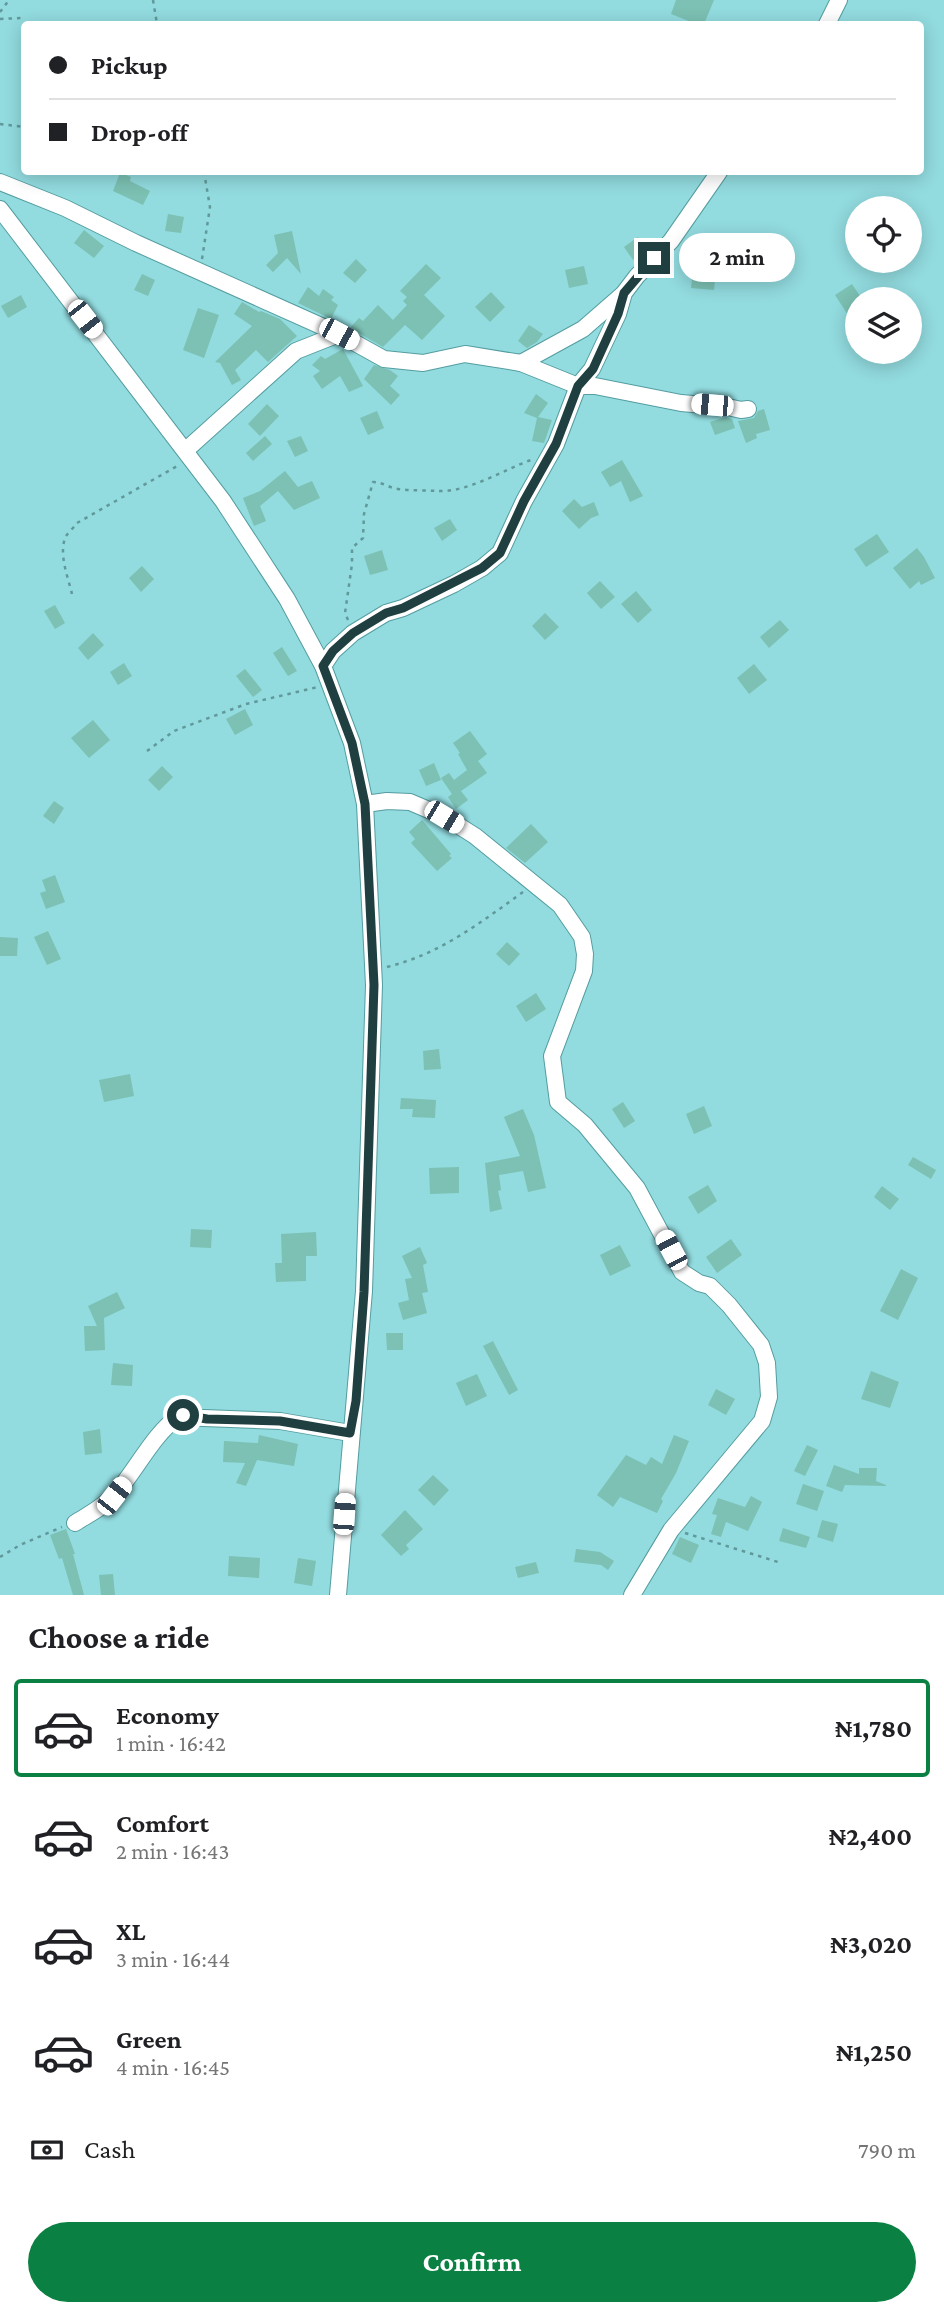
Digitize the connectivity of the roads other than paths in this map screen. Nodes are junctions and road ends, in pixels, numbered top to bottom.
1 (839, 0) edge
2 (828, 21) edge
3 (717, 175) edge
4 (0, 182) edge
5 (0, 209) edge
6 (624, 293) junction
7 (339, 334) junction
8 (521, 363) junction
9 (578, 386) junction
10 (748, 409) dead end
11 (189, 454) junction
12 (323, 666) junction
13 (365, 804) junction
14 (350, 1433) junction
15 (75, 1523) road end
16 (338, 1595) edge
17 (632, 1595) edge

1 - 2 street
3 - 6 street
4 - 7 street
5 - 11 street
6 - 8 street
6 - 9 street
7 - 8 street
7 - 11 street
8 - 9 street
9 - 10 street
9 - 12 street
11 - 12 street
12 - 13 street
13 - 14 street
13 - 17 street
14 - 15 street
14 - 16 street

